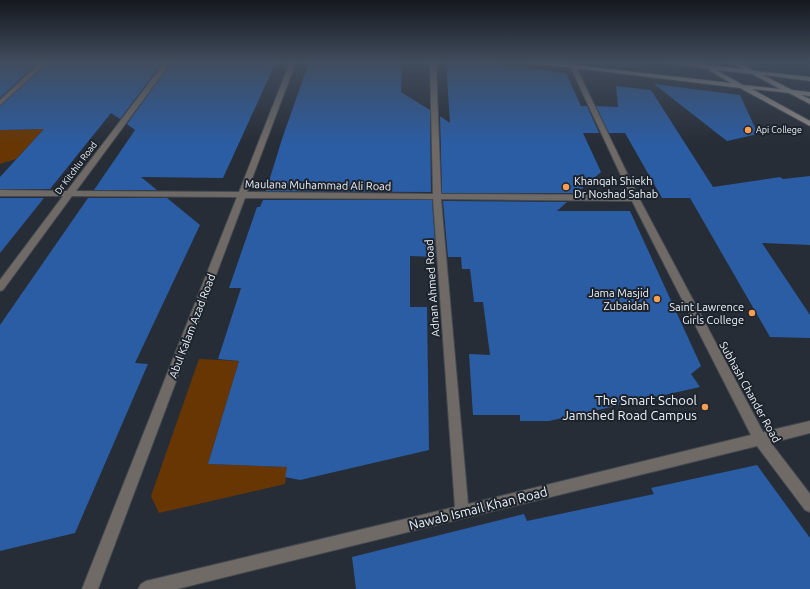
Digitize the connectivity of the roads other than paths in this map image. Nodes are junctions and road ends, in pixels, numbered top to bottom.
1 (15, 89) edge
2 (148, 89) edge
3 (283, 89) edge
4 (434, 89) edge
5 (584, 89) edge
6 (745, 89) edge
7 (760, 89) edge
8 (786, 89) edge
9 (791, 92) junction
10 (810, 94) edge
11 (810, 102) edge
12 (0, 103) edge
13 (810, 124) edge
14 (0, 193) edge
15 (70, 194) junction
16 (243, 195) junction
17 (437, 197) junction
18 (635, 198) junction
19 (0, 287) edge
20 (810, 427) edge
21 (760, 439) junction
22 (810, 505) edge
23 (462, 512) junction
24 (90, 589) edge
25 (146, 589) edge

1 - 12 street
2 - 15 street, Dr Kitchlu Road
3 - 16 street, Abul Kalam Azad Road
4 - 17 street, Adnan Ahmed Road
5 - 18 street, Subhash Chander Road
6 - 13 street
7 - 9 street
8 - 9 street
9 - 10 street
9 - 11 street
14 - 15 street, Maulana Muhammad Ali Road
15 - 16 street, Maulana Muhammad Ali Road
15 - 19 street, Dr Kitchlu Road
16 - 17 street, Maulana Muhammad Ali Road
16 - 24 street, Abul Kalam Azad Road
17 - 18 street, Maulana Muhammad Ali Road
17 - 23 street, Adnan Ahmed Road
18 - 21 street, Subhash Chander Road
20 - 21 street, Nawab Ismail Khan Road
21 - 22 street, Subhash Chander Road
21 - 23 street, Nawab Ismail Khan Road
23 - 25 street, Nawab Ismail Khan Road

